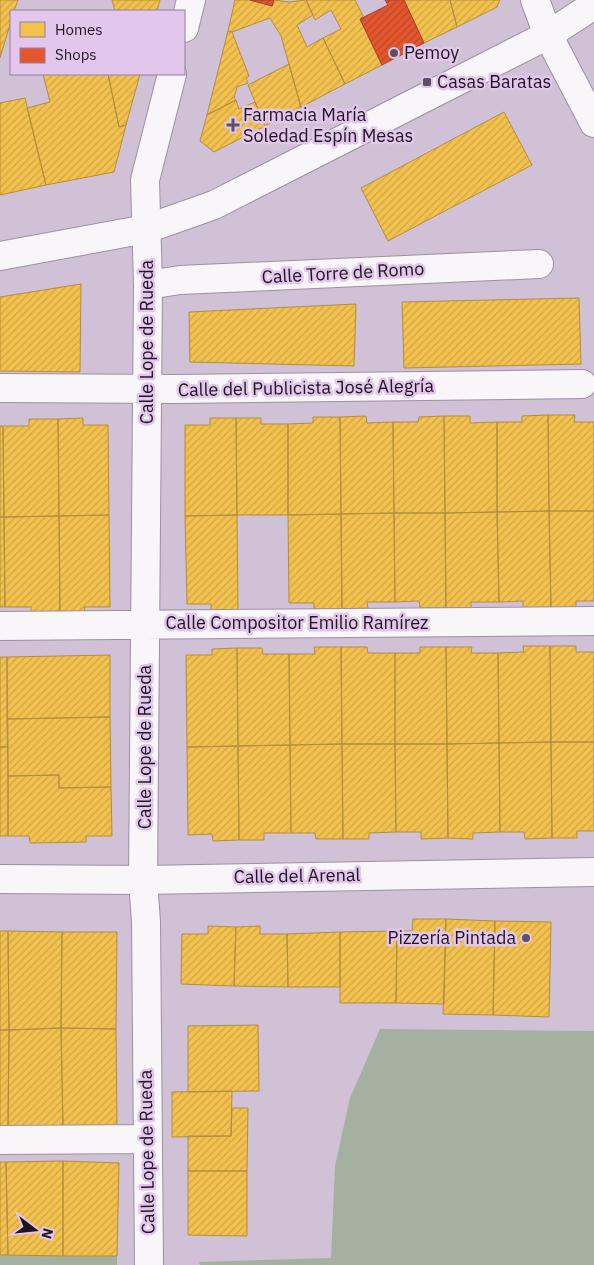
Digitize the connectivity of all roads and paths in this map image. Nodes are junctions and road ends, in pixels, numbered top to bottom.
1 (191, 0) edge
2 (535, 0) edge
3 (594, 5) edge
4 (185, 24) edge
5 (548, 35) junction
6 (172, 75) edge
7 (594, 123) edge
8 (146, 229) junction
9 (0, 256) edge
10 (539, 264) dead end
11 (148, 285) junction
12 (582, 384) dead end
13 (0, 388) edge
14 (147, 389) junction
15 (594, 621) edge
16 (145, 624) junction
17 (0, 626) edge
18 (594, 872) edge
19 (0, 879) edge
20 (143, 880) junction
21 (146, 1139) junction
22 (0, 1140) edge
23 (149, 1265) edge

1 - 4 street
2 - 5 street
3 - 5 street
5 - 7 street
5 - 8 street
6 - 8 street, Calle Lope de Rueda
8 - 9 street
8 - 11 street, Calle Lope de Rueda
10 - 11 street, Calle Torre de Romo
11 - 14 street, Calle Lope de Rueda
12 - 14 street, Calle del Publicista José Alegría
13 - 14 street, Calle del Publicista José Alegría
14 - 16 street, Calle Lope de Rueda
15 - 16 street, Calle Compositor Emilio Ramírez
16 - 17 street, Calle Compositor Emilio Ramírez
16 - 20 street, Calle Lope de Rueda
18 - 20 street, Calle del Arenal
19 - 20 street, Calle del Arenal
20 - 21 street, Calle Lope de Rueda
21 - 22 street
21 - 23 street, Calle Lope de Rueda

